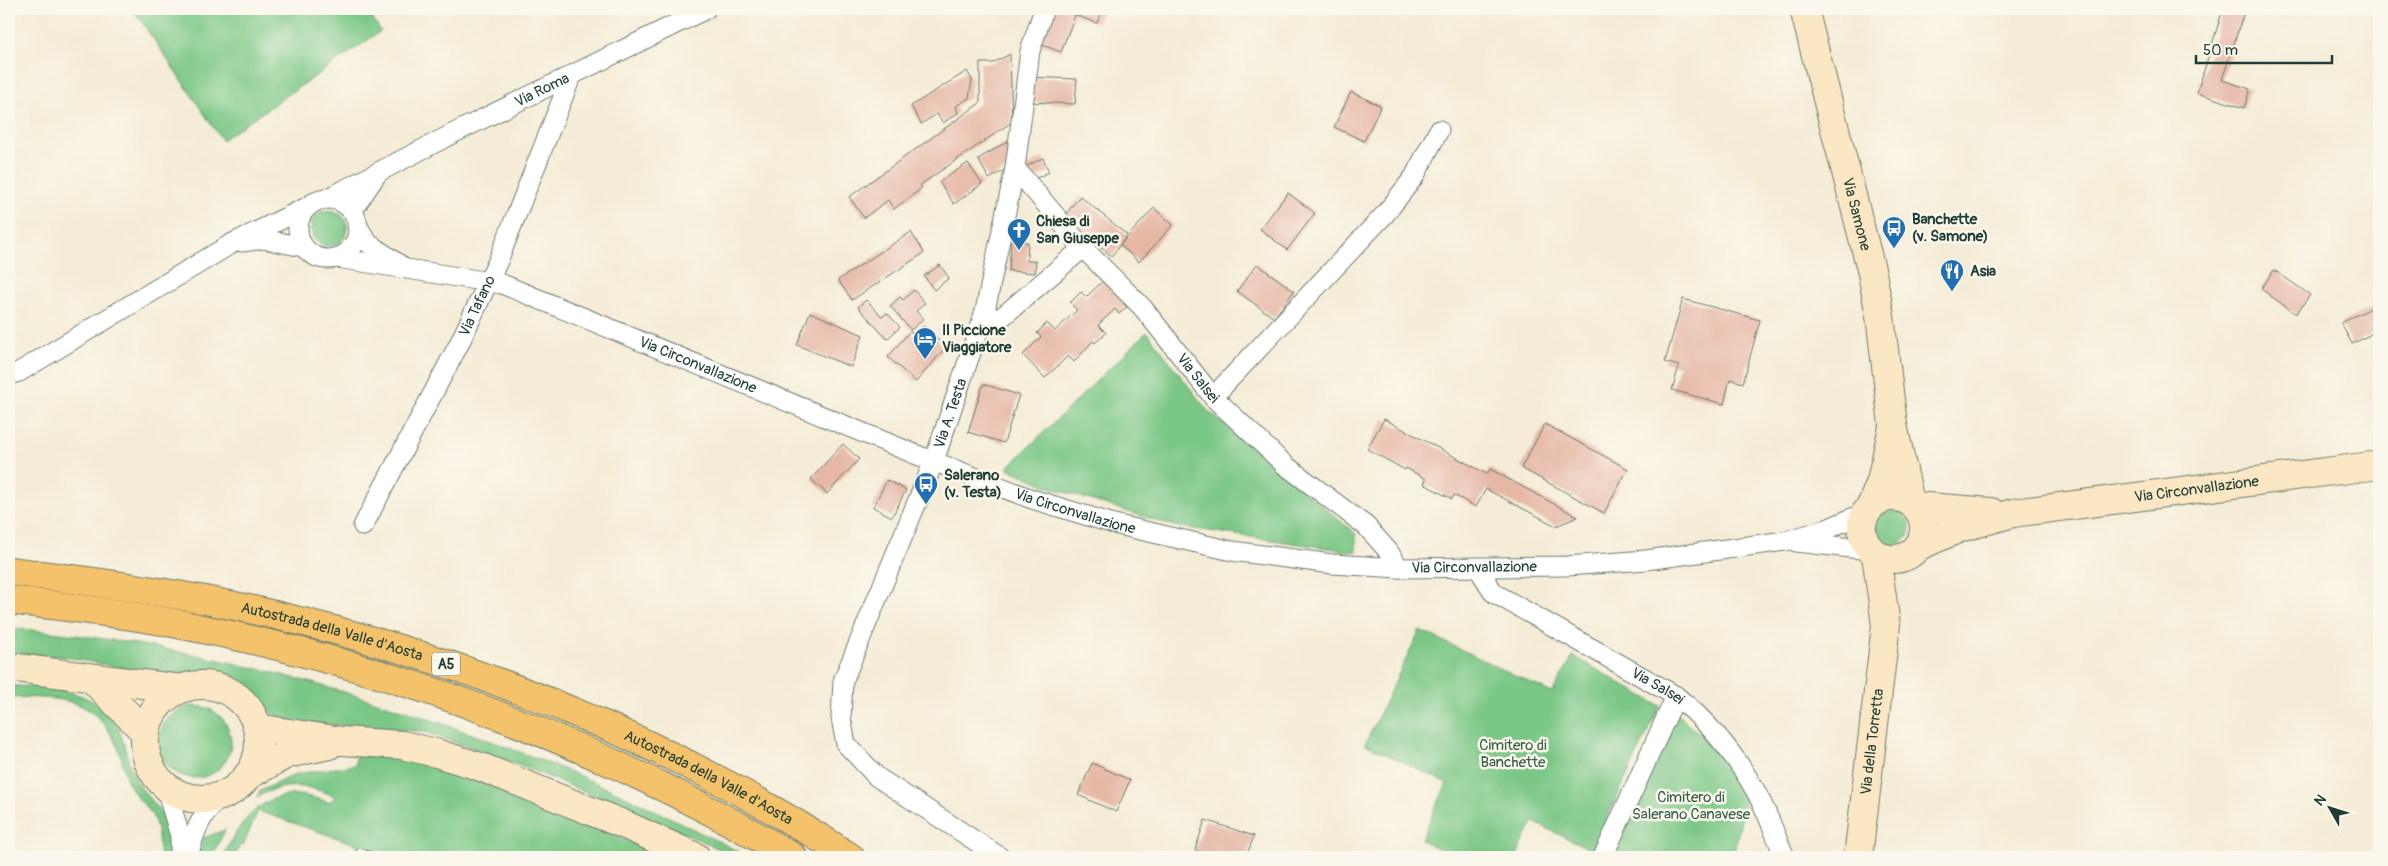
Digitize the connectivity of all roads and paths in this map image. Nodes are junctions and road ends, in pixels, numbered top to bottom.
1 (706, 9) edge
2 (1044, 9) edge
3 (1804, 9) edge
4 (571, 77) junction
5 (1439, 130) dead end
6 (1015, 168) junction
7 (379, 171) junction
8 (326, 199) junction
9 (307, 207) junction
10 (355, 218) junction
11 (231, 244) junction
12 (303, 246) junction
13 (1083, 248) junction
14 (337, 258) junction
15 (403, 267) junction
16 (488, 282) junction
17 (985, 310) junction
18 (9, 375) edge
19 (1213, 397) junction
20 (1893, 425) junction
21 (934, 461) junction
22 (2379, 465) edge
23 (1912, 504) junction
24 (1869, 508) junction
25 (2013, 513) junction
26 (363, 526) dead end
27 (1785, 541) junction
28 (1914, 550) junction
29 (1873, 552) junction
30 (1399, 568) junction
31 (1478, 568) junction
32 (9, 571) edge
33 (9, 600) edge
34 (1886, 625) junction
35 (9, 667) edge
36 (92, 679) junction
37 (182, 689) junction
38 (1676, 696) junction
39 (257, 728) junction
40 (144, 732) junction
41 (342, 742) junction
42 (247, 776) junction
43 (165, 785) junction
44 (223, 794) junction
45 (180, 857) edge
46 (188, 857) edge
47 (696, 857) edge
48 (793, 857) edge
49 (850, 857) edge
50 (1000, 857) edge
51 (1603, 857) edge
52 (1785, 857) edge
53 (1858, 857) edge

1 - 4 street, Via Roma
2 - 6 street, Via A. Testa
3 - 20 main road, Via Samone
4 - 7 street, Via Roma
4 - 16 street, Via Tafano
5 - 19 street
6 - 13 street, Via Salsei
6 - 17 street, Via A. Testa
7 - 8 street, Via Roma
7 - 10 street, Via Roma
8 - 9 street
8 - 10 street
9 - 11 street
9 - 12 street
10 - 14 street
10 - 15 street, Via Circonvallazione
11 - 12 street
11 - 18 street
12 - 14 street
13 - 17 street
13 - 19 street, Via Salsei
14 - 15 street, Via Circonvallazione
15 - 16 street, Via Circonvallazione
16 - 21 street, Via Circonvallazione
16 - 26 street, Via Tafano
17 - 21 street, Via A. Testa
19 - 30 street, Via Salsei
20 - 23 main road, Via Samone
20 - 24 main road, Via Samone
21 - 30 street, Via Circonvallazione
21 - 50 street, Via A. Testa
22 - 25 main road, Via Circonvallazione
23 - 24 main road
23 - 25 main road, Via Circonvallazione
23 - 28 main road
24 - 27 street, Via Circonvallazione
24 - 29 main road
25 - 28 main road, Via Circonvallazione
27 - 29 street, Via Circonvallazione
27 - 31 street, Via Circonvallazione
28 - 29 main road
28 - 34 main road
29 - 34 main road
30 - 31 street, Via Circonvallazione
31 - 38 street, Via Salsei
32 - 49 highway, Autostrada della Valle d'Aosta / A5
33 - 48 highway, Autostrada della Valle d'Aosta / A5
34 - 53 main road, Via della Torretta
35 - 36 main road
36 - 37 main road
36 - 40 main road
37 - 39 main road
37 - 40 main road
38 - 51 street
38 - 52 street, Via Salsei
39 - 41 main road
39 - 42 main road
40 - 43 main road
41 - 42 main road
41 - 47 main road
42 - 44 main road
43 - 44 main road
43 - 45 street
44 - 46 street

